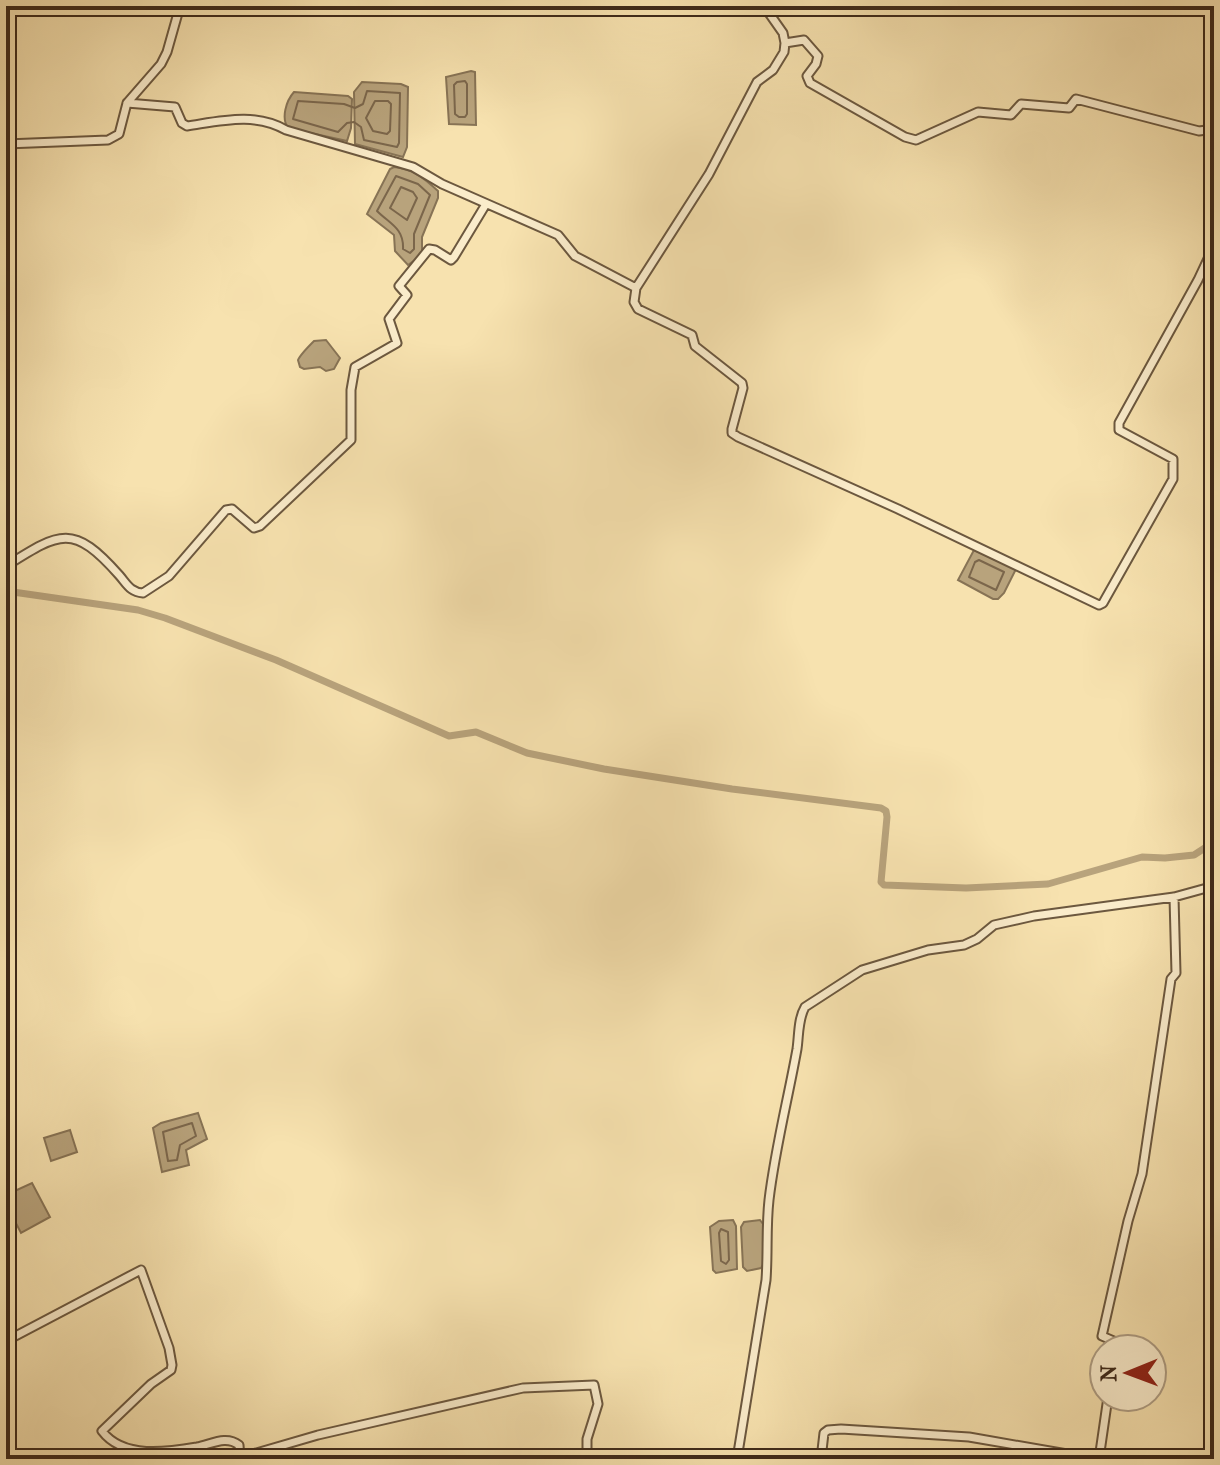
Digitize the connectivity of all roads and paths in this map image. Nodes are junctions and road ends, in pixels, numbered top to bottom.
1 (180, 6) edge
2 (764, 6) edge
3 (785, 43) junction
4 (127, 103) junction
5 (1214, 129) edge
6 (6, 144) edge
7 (486, 204) junction
8 (1214, 246) edge
9 (636, 288) junction
10 (6, 566) edge
11 (1214, 886) edge
12 (1174, 897) junction
13 (1103, 1333) edge
14 (6, 1341) edge
15 (1105, 1413) edge
16 (240, 1458) edge
17 (587, 1459) edge
18 (737, 1459) edge
19 (821, 1459) edge
20 (1098, 1459) edge

1 - 4 street
2 - 3 street
3 - 5 street
3 - 9 street
4 - 6 street
4 - 7 street
7 - 9 street
7 - 10 street
8 - 9 street
11 - 12 street
12 - 13 street
12 - 18 street
14 - 16 street
15 - 20 street
16 - 17 street
19 - 20 street

